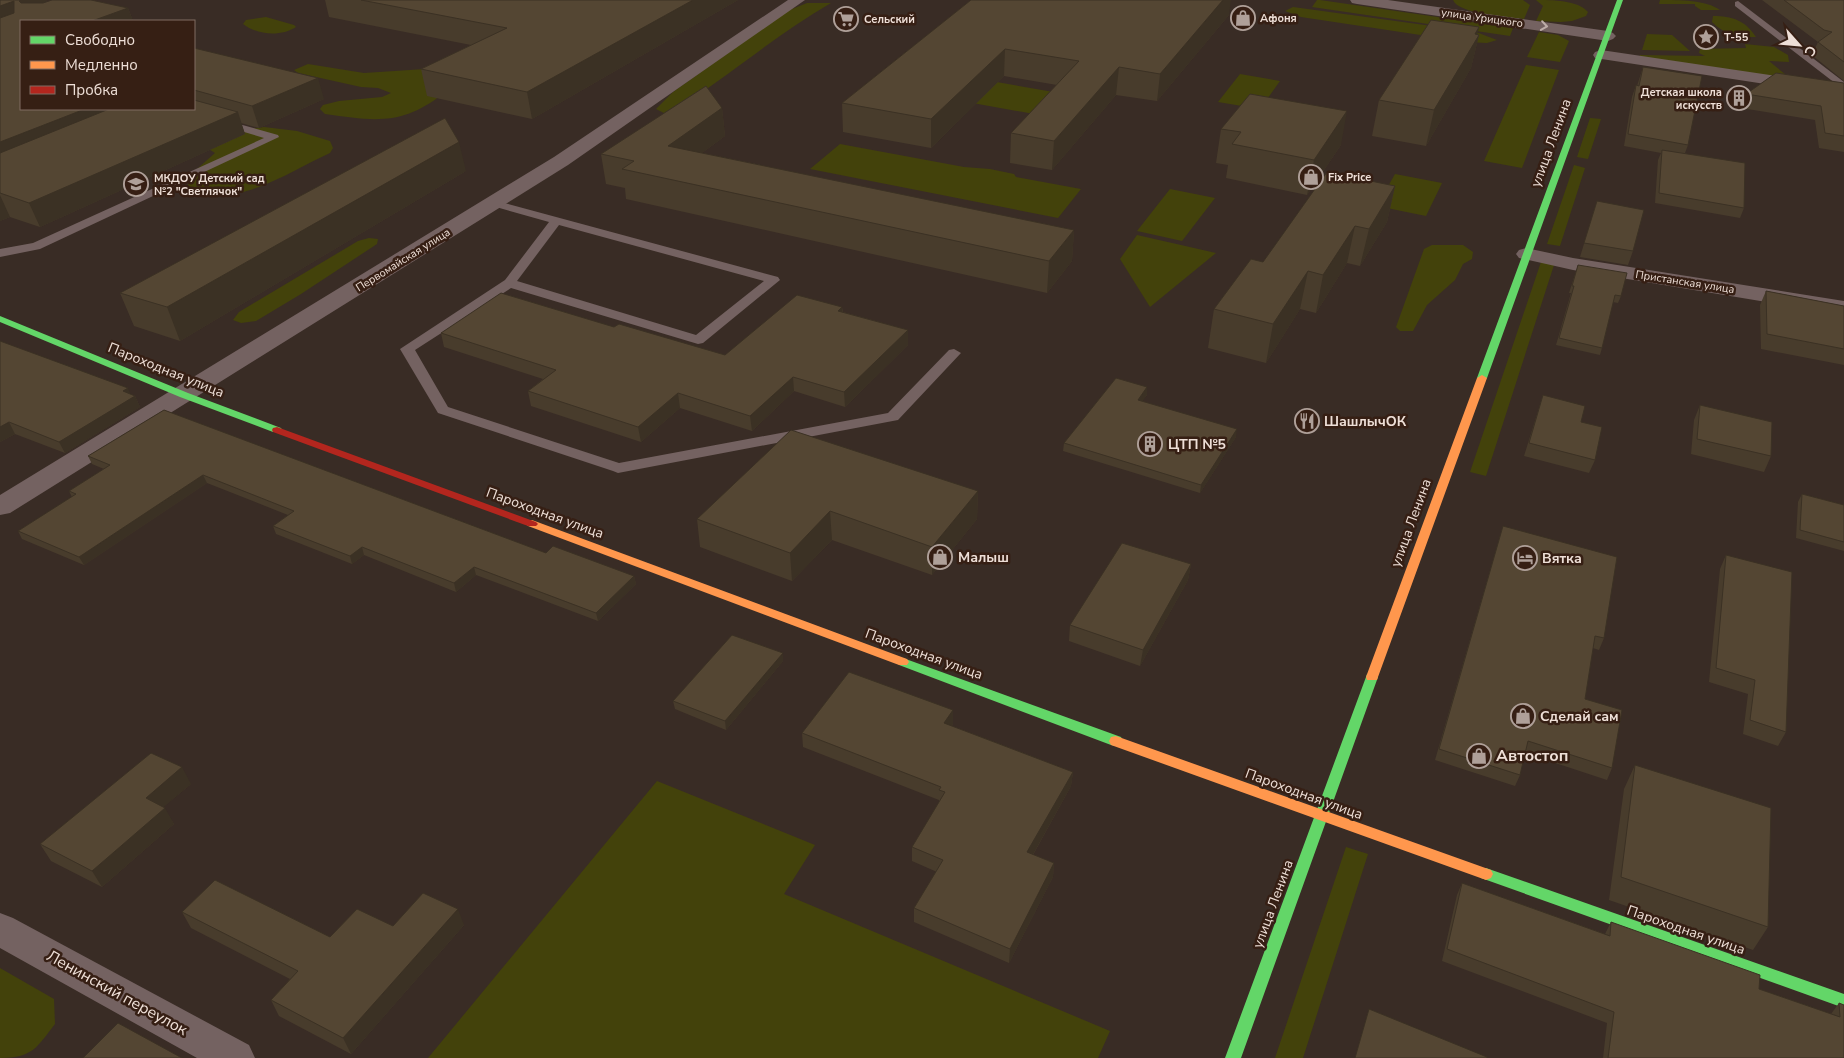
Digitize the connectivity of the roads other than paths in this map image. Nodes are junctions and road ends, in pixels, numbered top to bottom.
1 (798, 0) edge
2 (1357, 0) edge
3 (1620, 0) edge
4 (1738, 4) dead end
5 (1608, 36) junction
6 (1601, 54) junction
7 (1844, 89) edge
8 (210, 119) edge
9 (493, 203) junction
10 (556, 220) junction
11 (0, 253) edge
12 (1526, 254) junction
13 (509, 283) junction
14 (1844, 308) edge
15 (0, 319) edge
16 (954, 354) dead end
17 (184, 395) junction
18 (0, 507) edge
19 (1321, 817) junction
20 (0, 929) edge
21 (1844, 1001) edge
22 (235, 1058) edge
23 (1233, 1058) edge

1 - 9 street, Первомайская улица
2 -> 5 street, улица Урицкого
3 - 5 street, улица Ленина
4 - 7 lane
5 - 6 street, улица Ленина
6 - 7 street
6 - 12 street, улица Ленина
8 - 11 lane
9 - 10 lane
9 - 17 street, Первомайская улица
10 - 13 lane
10 - 13 lane
12 - 14 street, Пристанская улица
12 - 19 street, улица Ленина
13 - 16 lane
15 - 17 street, Пароходная улица
17 - 18 street, Первомайская улица
17 - 19 street, Пароходная улица
19 - 21 street, Пароходная улица
19 - 23 street, улица Ленина
20 - 22 street, Ленинский переулок

